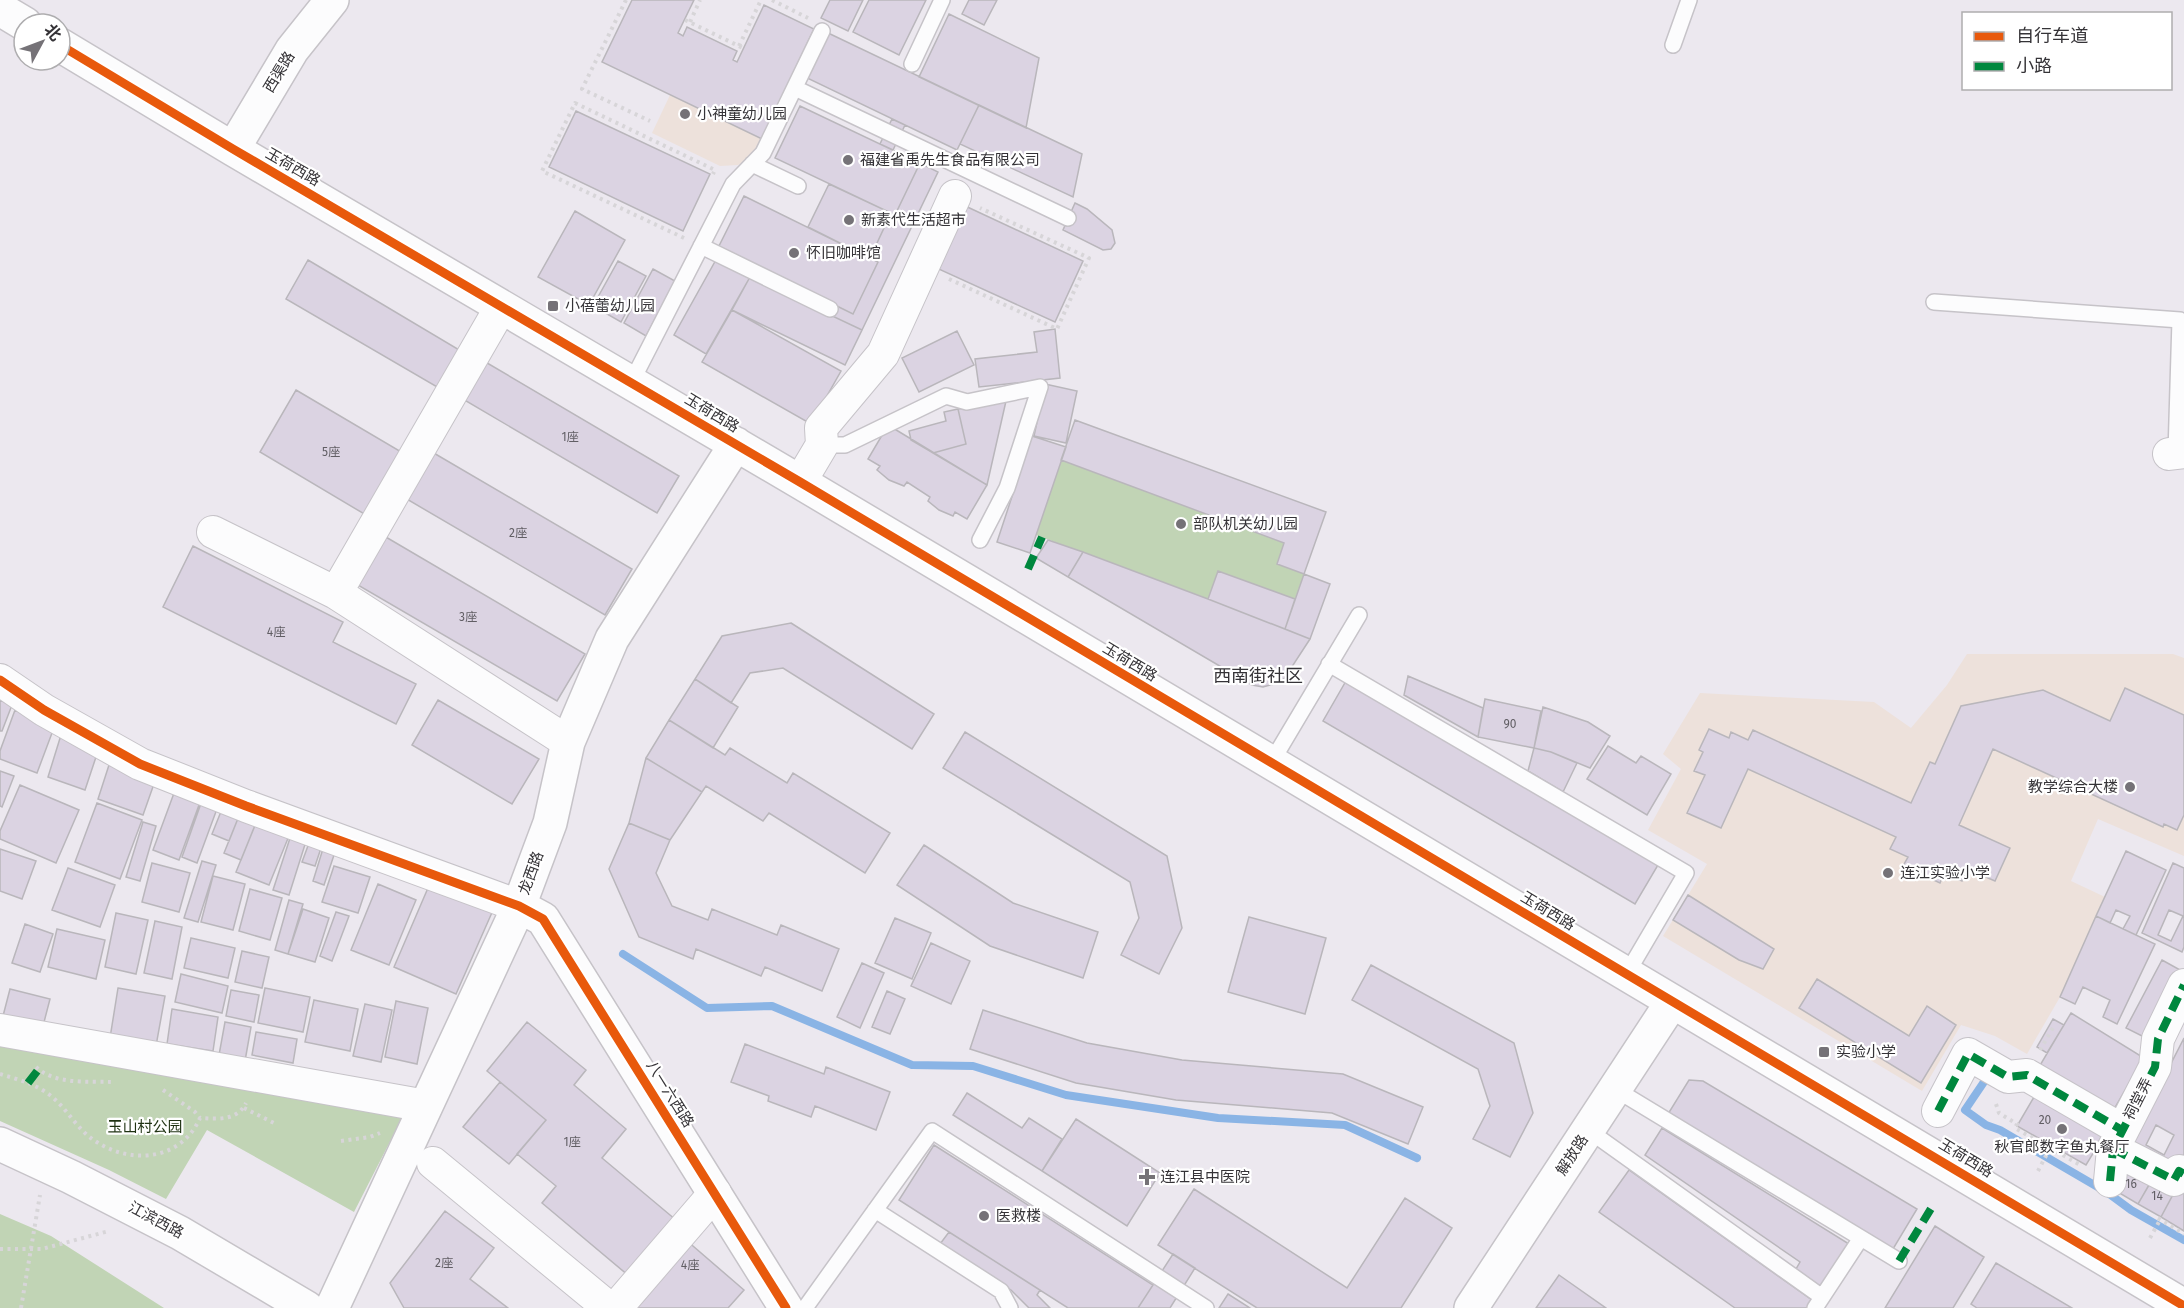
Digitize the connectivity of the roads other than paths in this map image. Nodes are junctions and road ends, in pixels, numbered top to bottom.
1 (332, 0) edge
2 (942, 0) edge
3 (1689, 0) edge
4 (822, 31) road end
5 (1673, 45) dead end
6 (72, 52) edge
7 (912, 64) dead end
8 (795, 88) junction
9 (233, 149) junction
10 (752, 164) junction
11 (798, 186) dead end
12 (955, 196) road end
13 (1068, 218) dead end
14 (700, 246) junction
15 (1934, 302) dead end
16 (501, 307) junction
17 (830, 309) dead end
18 (631, 383) junction
19 (736, 444) junction
20 (822, 445) junction
21 (2176, 453) edge
22 (800, 482) junction
23 (213, 532) dead end
24 (980, 540) dead end
25 (336, 592) junction
26 (1359, 615) dead end
27 (1329, 664) junction
28 (0, 680) edge
29 (568, 742) junction
30 (1271, 763) junction
31 (519, 906) junction
32 (1626, 975) junction
33 (2184, 985) edge
34 (1672, 1002) junction
35 (0, 1029) edge
36 (1615, 1089) junction
37 (426, 1106) junction
38 (1938, 1112) dead end
39 (1588, 1131) junction
40 (0, 1144) edge
41 (2114, 1159) junction
42 (433, 1163) dead end
43 (2184, 1174) edge
44 (715, 1193) junction
45 (876, 1210) junction
46 (1861, 1238) junction
47 (1899, 1261) dead end
48 (1819, 1302) edge
49 (2184, 1306) edge
50 (307, 1308) edge
51 (332, 1308) edge
52 (609, 1308) edge
53 (616, 1308) edge
54 (786, 1308) edge
55 (805, 1308) edge
56 (1010, 1308) edge
57 (1206, 1308) edge
58 (1471, 1308) edge

1 - 9 main road, 西渠路
2 - 7 lane
3 - 5 lane
4 - 8 lane
6 - 9 main road, 玉荷西路
8 - 10 lane
8 - 13 lane
9 - 16 main road, 玉荷西路
10 - 11 lane
10 - 14 lane
12 - 20 street
14 - 17 lane
14 - 18 lane
15 - 21 lane
16 - 18 main road, 玉荷西路
16 - 25 street
18 - 19 main road, 玉荷西路
19 - 22 main road, 玉荷西路
19 - 29 main road, 龙西路
20 - 22 street
20 - 24 lane
22 - 30 main road, 玉荷西路
23 - 25 street
25 - 29 street
26 - 27 lane
27 - 30 lane
27 - 32 lane
28 - 31 street
29 - 31 main road, 龙西路
30 - 32 main road, 玉荷西路
31 - 37 main road, 龙西路
31 - 44 main road, 八一六西路
32 - 34 main road, 玉荷西路
33 - 41 street, 祠堂弄
34 - 36 main road, 解放路
34 - 49 main road, 玉荷西路
35 - 37 street
36 - 39 main road, 解放路
36 - 46 lane
37 - 51 main road, 龙西路
38 - 41 street
39 - 48 lane
39 - 58 main road, 解放路
40 - 50 main road, 江滨西路
41 - 43 street
42 - 52 street
44 - 53 street
44 - 54 main road, 八一六西路
45 - 55 lane
45 - 56 lane
45 - 57 lane
46 - 47 lane
46 - 48 lane

